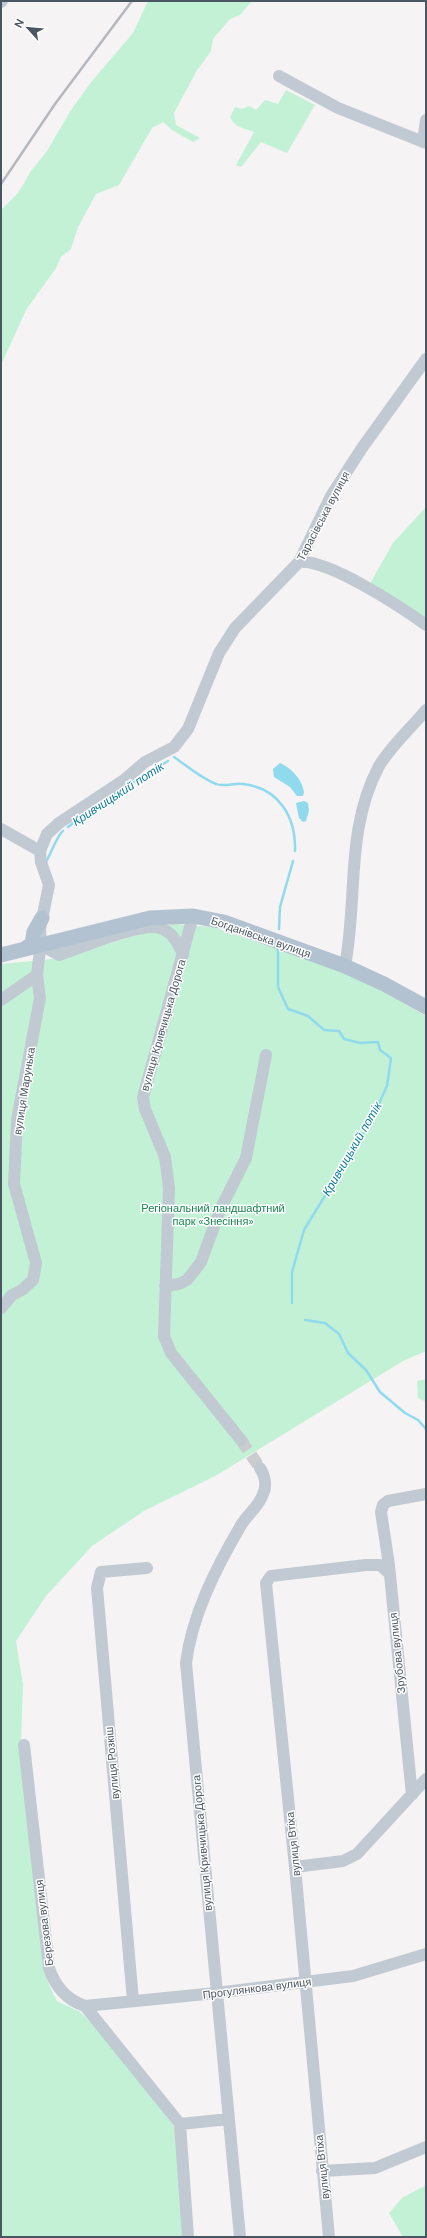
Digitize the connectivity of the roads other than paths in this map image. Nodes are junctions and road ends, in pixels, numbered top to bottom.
1 (279, 76) dead end
2 (426, 120) edge
3 (424, 142) edge
4 (426, 359) edge
5 (299, 562) junction
6 (426, 625) edge
7 (426, 710) edge
8 (1, 829) edge
9 (40, 851) junction
10 (193, 916) junction
11 (42, 918) junction
12 (64, 939) junction
13 (41, 945) junction
14 (24, 949) junction
15 (1, 955) edge
16 (183, 955) junction
17 (345, 966) junction
18 (38, 975) junction
19 (1, 1000) edge
20 (426, 1007) edge
21 (266, 1055) dead end
22 (165, 1286) junction
23 (1, 1308) edge
24 (241, 1440) tunnel mouth
25 (260, 1468) tunnel mouth
26 (426, 1494) edge
27 (147, 1568) dead end
28 (389, 1573) junction
29 (24, 1744) dead end
30 (426, 1779) edge
31 (412, 1795) junction
32 (296, 1867) junction
33 (426, 1954) edge
34 (304, 1982) junction
35 (216, 1993) junction
36 (133, 2001) junction
37 (85, 2006) junction
38 (229, 2119) junction
39 (180, 2124) junction
40 (426, 2147) edge
41 (322, 2172) junction
42 (188, 2237) edge
43 (240, 2237) edge
44 (329, 2237) edge

1 - 3 street
2 - 3 street
4 - 5 street, Тарасівська вулиця
5 - 6 street
5 - 9 street, Тарасівська вулиця
7 - 17 street
8 - 9 street
9 - 11 street, вулиця Марунька
10 - 12 main road, Богданівська вулиця
10 - 16 street, вулиця Кривчицька Дорога
10 - 17 main road, Богданівська вулиця
11 - 12 main road
11 - 13 street, вулиця Марунька
11 - 14 main road
12 - 13 main road, Богданівська вулиця
13 - 14 main road, Богданівська вулиця
13 - 16 street
13 - 18 street, вулиця Марунька
14 - 15 main road, Богданівська вулиця
16 - 22 street, вулиця Кривчицька Дорога
17 - 20 main road, Богданівська вулиця
18 - 19 street
18 - 23 street, вулиця Марунька
21 - 22 street
22 - 24 street, вулиця Кривчицька Дорога
25 - 35 street, вулиця Кривчицька Дорога
26 - 28 street, Зрубова вулиця
27 - 36 street, вулиця Розкіш
28 - 31 street, Зрубова вулиця
28 - 32 street, вулиця Втіха
29 - 37 street, Березова вулиця
30 - 31 street
31 - 32 street
32 - 34 street, вулиця Втіха
33 - 34 street, Прогулянкова вулиця
34 - 35 street, Прогулянкова вулиця
34 - 41 street, вулиця Втіха
35 - 36 street, Прогулянкова вулиця
35 - 38 street, вулиця Кривчицька Дорога
36 - 37 street, Прогулянкова вулиця
37 - 39 street, Березова вулиця
38 - 39 street
38 - 43 street, вулиця Кривчицька Дорога
39 - 42 street
40 - 41 street
41 - 44 street, вулиця Втіха

